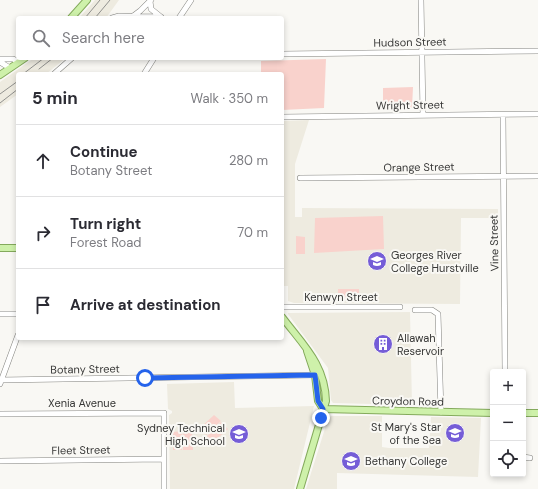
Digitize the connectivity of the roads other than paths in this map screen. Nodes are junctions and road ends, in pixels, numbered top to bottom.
1 (87, 0) edge
2 (191, 0) edge
3 (421, 0) edge
4 (150, 1) edge
5 (142, 9) junction
6 (73, 16) edge
7 (132, 16) edge
8 (145, 16) edge
9 (160, 16) edge
10 (180, 16) edge
11 (538, 51) edge
12 (422, 52) junction
13 (284, 54) edge
14 (0, 59) edge
15 (22, 60) edge
16 (70, 60) edge
17 (154, 60) edge
18 (154, 60) edge
19 (0, 62) edge
20 (19, 62) junction
21 (10, 68) junction
22 (56, 72) edge
23 (145, 72) edge
24 (148, 72) edge
25 (0, 75) edge
26 (503, 114) junction
27 (538, 114) edge
28 (423, 115) junction
29 (284, 116) edge
30 (503, 176) junction
31 (538, 176) edge
32 (300, 178) dead end
33 (0, 248) edge
34 (16, 248) edge
35 (284, 307) edge
36 (400, 307) dead end
37 (415, 310) dead end
38 (0, 314) edge
39 (16, 314) edge
40 (284, 320) edge
41 (16, 340) edge
42 (306, 348) junction
43 (505, 369) edge
44 (315, 375) junction
45 (1, 381) edge
46 (323, 409) junction
47 (441, 412) junction
48 (490, 413) edge
49 (538, 413) edge
50 (0, 414) edge
51 (526, 414) edge
52 (526, 457) edge
53 (530, 458) dead end
54 (163, 459) junction
55 (0, 461) edge
56 (164, 489) edge
57 (300, 489) edge

1 - 6 main road
2 - 10 street
3 - 12 street
4 - 5 street
4 - 9 street
5 - 7 street
5 - 8 street
11 - 12 street, Hudson Street
12 - 13 street, Hudson Street
12 - 28 street
14 - 20 street
15 - 20 main road
16 - 22 street
17 - 23 street
18 - 24 street
19 - 21 street
20 - 21 main road
21 - 25 main road
26 - 27 street, Wright Street
26 - 28 street, Wright Street
26 - 30 street, Vine Street
28 - 29 street, Wright Street
30 - 31 street, Orange Street
30 - 32 street, Orange Street
30 - 43 street, Vine Street
33 - 34 main road
35 - 36 street, Kenwyn Street
37 - 47 street
38 - 39 street
40 - 42 main road
41 - 45 street
42 - 44 main road
42 - 46 main road
44 - 45 street, Botany Street
44 - 46 main road
46 - 47 main road, Croydon Road
46 - 57 main road
47 - 48 main road, Croydon Road
49 - 51 main road
50 - 54 street, Xenia Avenue
52 - 53 street
54 - 55 street, Fleet Street
54 - 56 street

